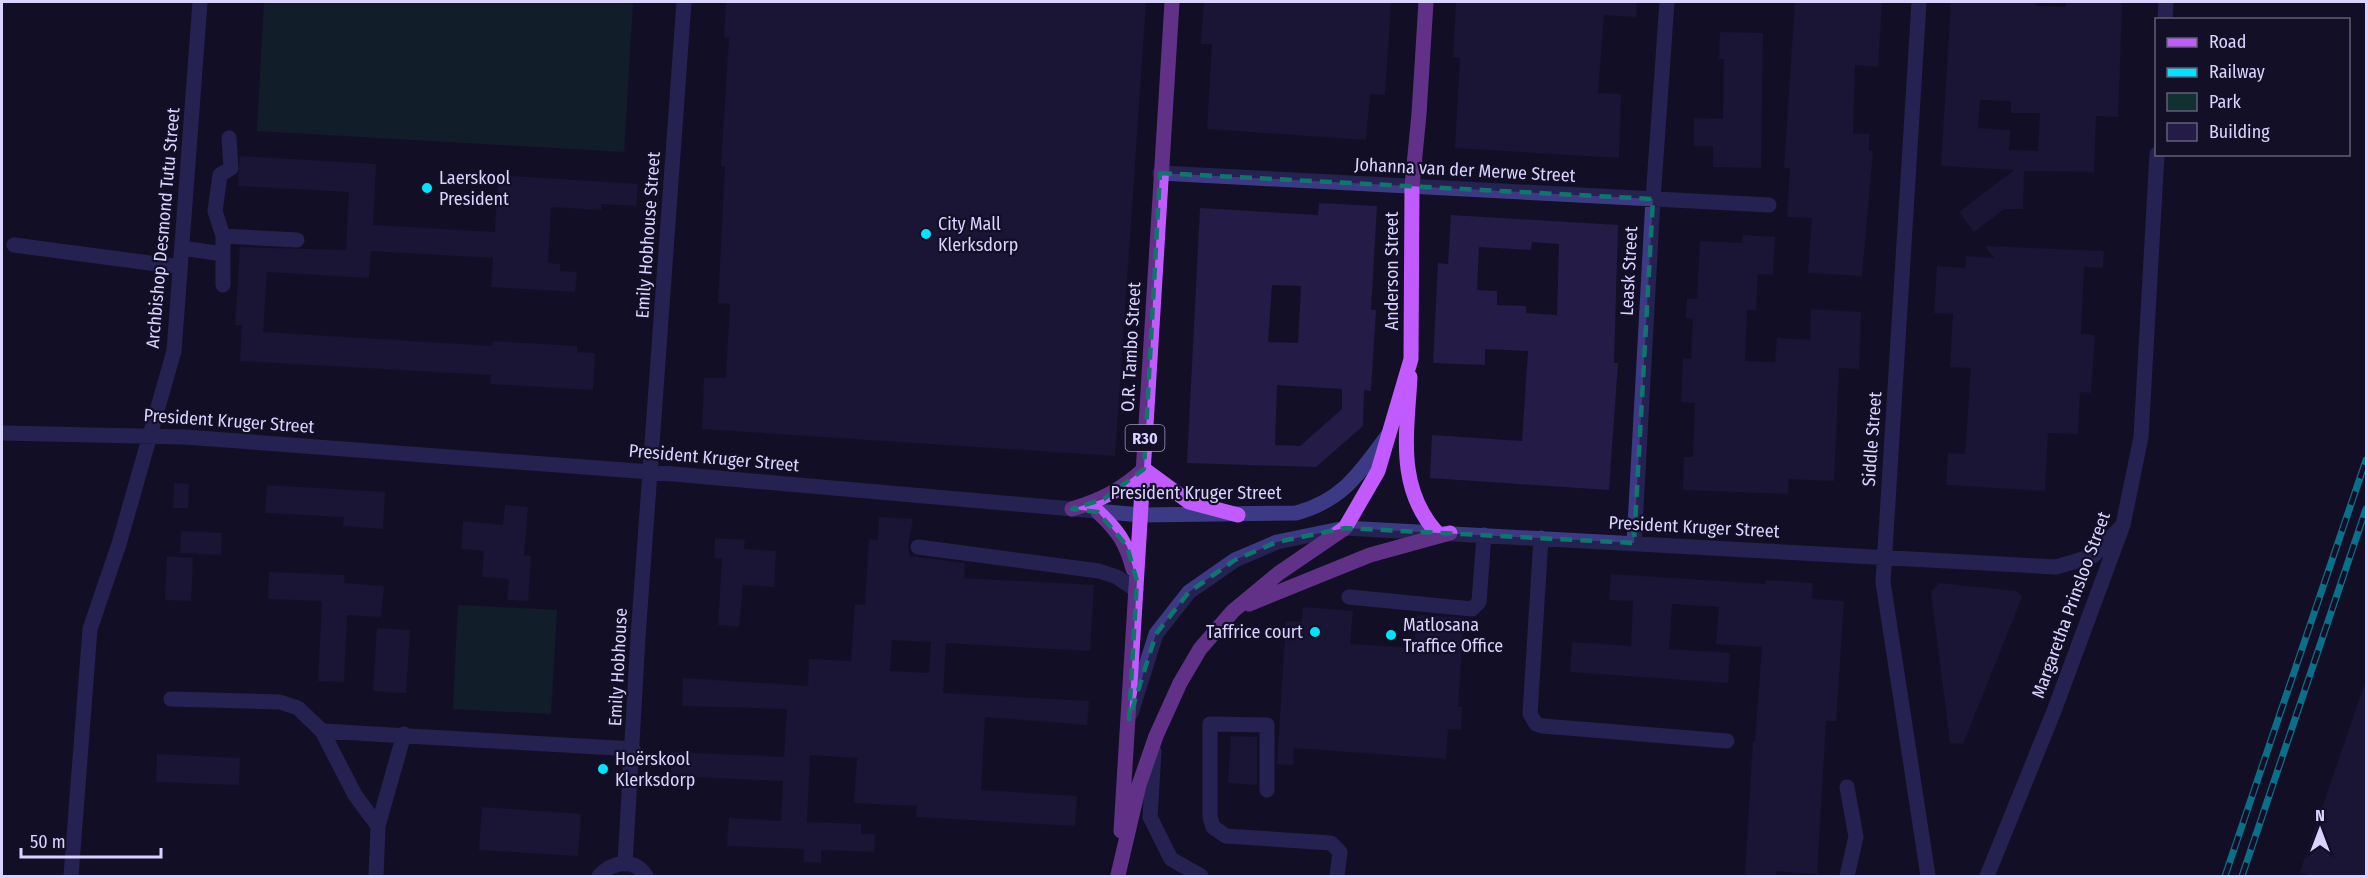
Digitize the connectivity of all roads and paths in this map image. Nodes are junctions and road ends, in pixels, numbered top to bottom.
1 (200, 2) edge
2 (684, 2) edge
3 (1172, 2) edge
4 (1426, 2) edge
5 (1667, 2) edge
6 (1919, 2) edge
7 (2166, 2) edge
8 (2164, 18) edge
9 (229, 138) dead end
10 (2157, 156) edge
11 (1160, 173) junction
12 (1412, 186) junction
13 (1653, 199) junction
14 (1769, 205) dead end
15 (223, 236) junction
16 (297, 240) dead end
17 (14, 245) dead end
18 (182, 248) junction
19 (223, 254) junction
20 (180, 267) junction
21 (223, 285) dead end
22 (1411, 359) junction
23 (2, 433) edge
24 (1389, 433) junction
25 (150, 435) junction
26 (1144, 469) junction
27 (651, 472) junction
28 (1072, 509) junction
29 (1098, 512) junction
30 (1141, 515) junction
31 (1238, 515) junction
32 (2123, 525) junction
33 (1345, 528) junction
34 (1444, 533) junction
35 (1484, 535) junction
36 (1541, 538) junction
37 (1634, 543) junction
38 (918, 547) dead end
39 (1884, 558) junction
40 (1136, 585) junction
41 (1349, 597) dead end
42 (1233, 611) junction
43 (171, 699) dead end
44 (1129, 719) junction
45 (322, 731) junction
46 (404, 734) junction
47 (1156, 736) junction
48 (1727, 741) dead end
49 (633, 749) junction
50 (1847, 787) dead end
51 (1267, 790) dead end
52 (378, 826) junction
53 (625, 864) junction
54 (1118, 875) edge
55 (71, 876) edge
56 (376, 876) edge
57 (599, 876) edge
58 (646, 876) edge
59 (1201, 876) edge
60 (1337, 876) edge
61 (1847, 876) edge
62 (1928, 876) edge
63 (1987, 876) edge

1 - 18 street, Archbishop Desmond Tutu Street
2 - 27 street, Emily Hobhouse Street
3 - 11 main road, O.R. Tambo Street / R30
4 - 12 main road, Anderson Street / R30
5 - 13 street, Leask Street
6 - 39 street, Siddle Street
7 - 8 street
9 - 15 street
10 - 32 street, Margaretha Prinsloo Street
11 - 12 street, Johanna van der Merwe Street
11 - 26 main road, O.R. Tambo Street / R30
12 - 13 street, Johanna van der Merwe Street
12 - 22 main road, Anderson Street / R30
13 - 14 street, Johanna van der Merwe Street
13 - 37 street, Leask Street
15 - 16 street
15 - 19 street
17 - 20 street
18 - 19 street
18 - 20 street, Archbishop Desmond Tutu Street
19 - 21 street
20 - 25 street, Archbishop Desmond Tutu Street
22 - 24 main road, Anderson Street / R30
22 - 34 main road
23 - 25 street, President Kruger Street
24 - 31 street, President Kruger Street
24 - 33 main road, Anderson Street / R30
25 - 27 street, President Kruger Street
25 - 55 street, Archbishop Desmond Tutu Street
26 - 28 main road
26 - 30 main road, O.R. Tambo Street / R30
26 - 31 main road
27 - 28 street, President Kruger Street
27 - 49 street, Emily Hobhouse
28 - 29 street, President Kruger Street
29 - 30 street, President Kruger Street
29 - 40 main road
30 - 31 street, President Kruger Street
30 - 40 main road, O.R. Tambo Street / R30
32 - 39 street, President Kruger Street
32 - 63 street, Margaretha Prinsloo Street
33 - 34 street, President Kruger Street
33 - 42 main road, O.R. Tambo Street / R30
33 - 44 street, President Kruger Street
34 - 35 street, President Kruger Street
34 - 42 main road
35 - 36 street, President Kruger Street
35 - 41 street
36 - 37 street, President Kruger Street
36 - 48 street
37 - 39 street, President Kruger Street
38 - 40 street
39 - 62 street, Siddle Street
40 - 44 main road, O.R. Tambo Street / R30
42 - 47 main road, O.R. Tambo Street / R30
43 - 45 street
44 - 54 main road, O.R. Tambo Street / R30
45 - 46 street
45 - 52 street
46 - 49 street
46 - 52 street
47 - 54 main road, O.R. Tambo Street / R30
47 - 59 street
49 - 53 street, Emily Hobhouse
50 - 61 street
51 - 60 street
52 - 56 street
53 - 57 street
53 - 58 street

